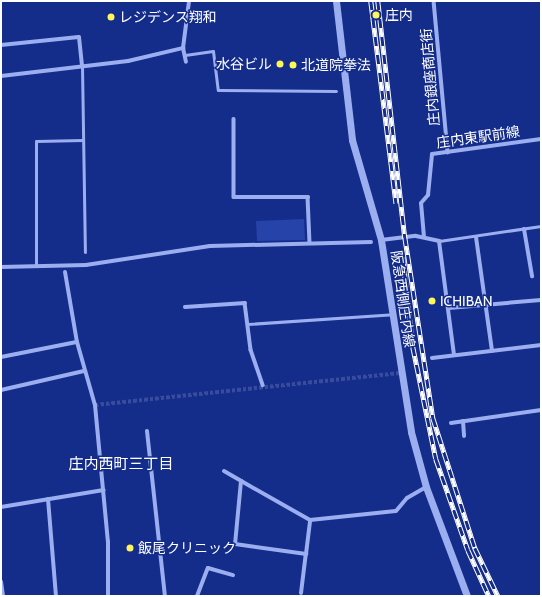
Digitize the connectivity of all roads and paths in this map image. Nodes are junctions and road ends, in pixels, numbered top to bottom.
1 (188, 1) edge
2 (336, 1) edge
3 (434, 1) edge
4 (1, 45) edge
5 (183, 48) junction
6 (184, 55) junction
7 (186, 62) dead end
8 (82, 66) junction
9 (1, 76) edge
10 (336, 91) dead end
11 (234, 119) dead end
12 (83, 140) junction
13 (541, 140) edge
14 (448, 152) junction
15 (541, 226) edge
16 (524, 229) junction
17 (424, 237) junction
18 (476, 237) junction
19 (381, 240) junction
20 (439, 241) junction
21 (371, 242) dead end
22 (310, 243) junction
23 (85, 252) dead end
24 (36, 264) junction
25 (65, 265) junction
26 (1, 267) edge
27 (65, 272) joint
28 (532, 276) dead end
29 (541, 300) edge
30 (487, 305) junction
31 (185, 307) dead end
32 (449, 308) junction
33 (393, 314) junction
34 (248, 324) junction
35 (77, 342) junction
36 (541, 345) edge
37 (492, 351) junction
38 (454, 355) junction
39 (1, 357) edge
40 (432, 358) dead end
41 (84, 371) junction
42 (263, 385) dead end
43 (1, 390) edge
44 (541, 410) edge
45 (463, 421) junction
46 (451, 423) dead end
47 (146, 431) dead end
48 (464, 436) dead end
49 (224, 471) dead end
50 (241, 481) junction
51 (426, 487) junction
52 (104, 490) junction
53 (48, 499) junction
54 (1, 507) edge
55 (310, 520) junction
56 (306, 554) junction
57 (233, 574) dead end
58 (1, 581) edge
59 (301, 594) dead end
60 (3, 596) edge
61 (56, 596) edge
62 (108, 596) edge
63 (166, 596) edge
64 (197, 596) edge
65 (467, 596) edge

1 - 5 street
2 - 19 street, 阪急西側庄内線
3 - 14 street, 庄内銀座商店街
4 - 8 street
5 - 6 street
5 - 8 street
6 - 7 street
6 - 10 lane
8 - 9 street
8 - 12 lane
11 - 22 street
12 - 23 lane
12 - 24 lane
13 - 14 street, 庄内東駅前線
14 - 17 street, 庄内東駅前線
15 - 16 lane
16 - 18 lane
16 - 28 street
17 - 19 street
17 - 20 street
18 - 20 lane
18 - 30 street
19 - 33 street, 阪急西側庄内線
20 - 32 street
21 - 22 street
22 - 25 street
24 - 25 street
24 - 26 street
25 - 27 street
27 - 35 street
29 - 30 street
30 - 32 street
30 - 37 street
31 - 34 street
32 - 38 street
33 - 34 lane
33 - 51 street, 阪急西側庄内線
34 - 42 street
35 - 39 street
35 - 41 street
36 - 37 street
37 - 38 street
38 - 40 street
41 - 43 street
41 - 52 street
44 - 45 street
45 - 46 street
45 - 48 street
47 - 63 street
49 - 50 street
50 - 55 street
50 - 56 street
51 - 55 street
51 - 65 street, 阪急西側庄内線
52 - 53 street
52 - 62 street
53 - 54 street
53 - 61 street
55 - 56 street
56 - 59 street
57 - 64 street
58 - 60 lane

